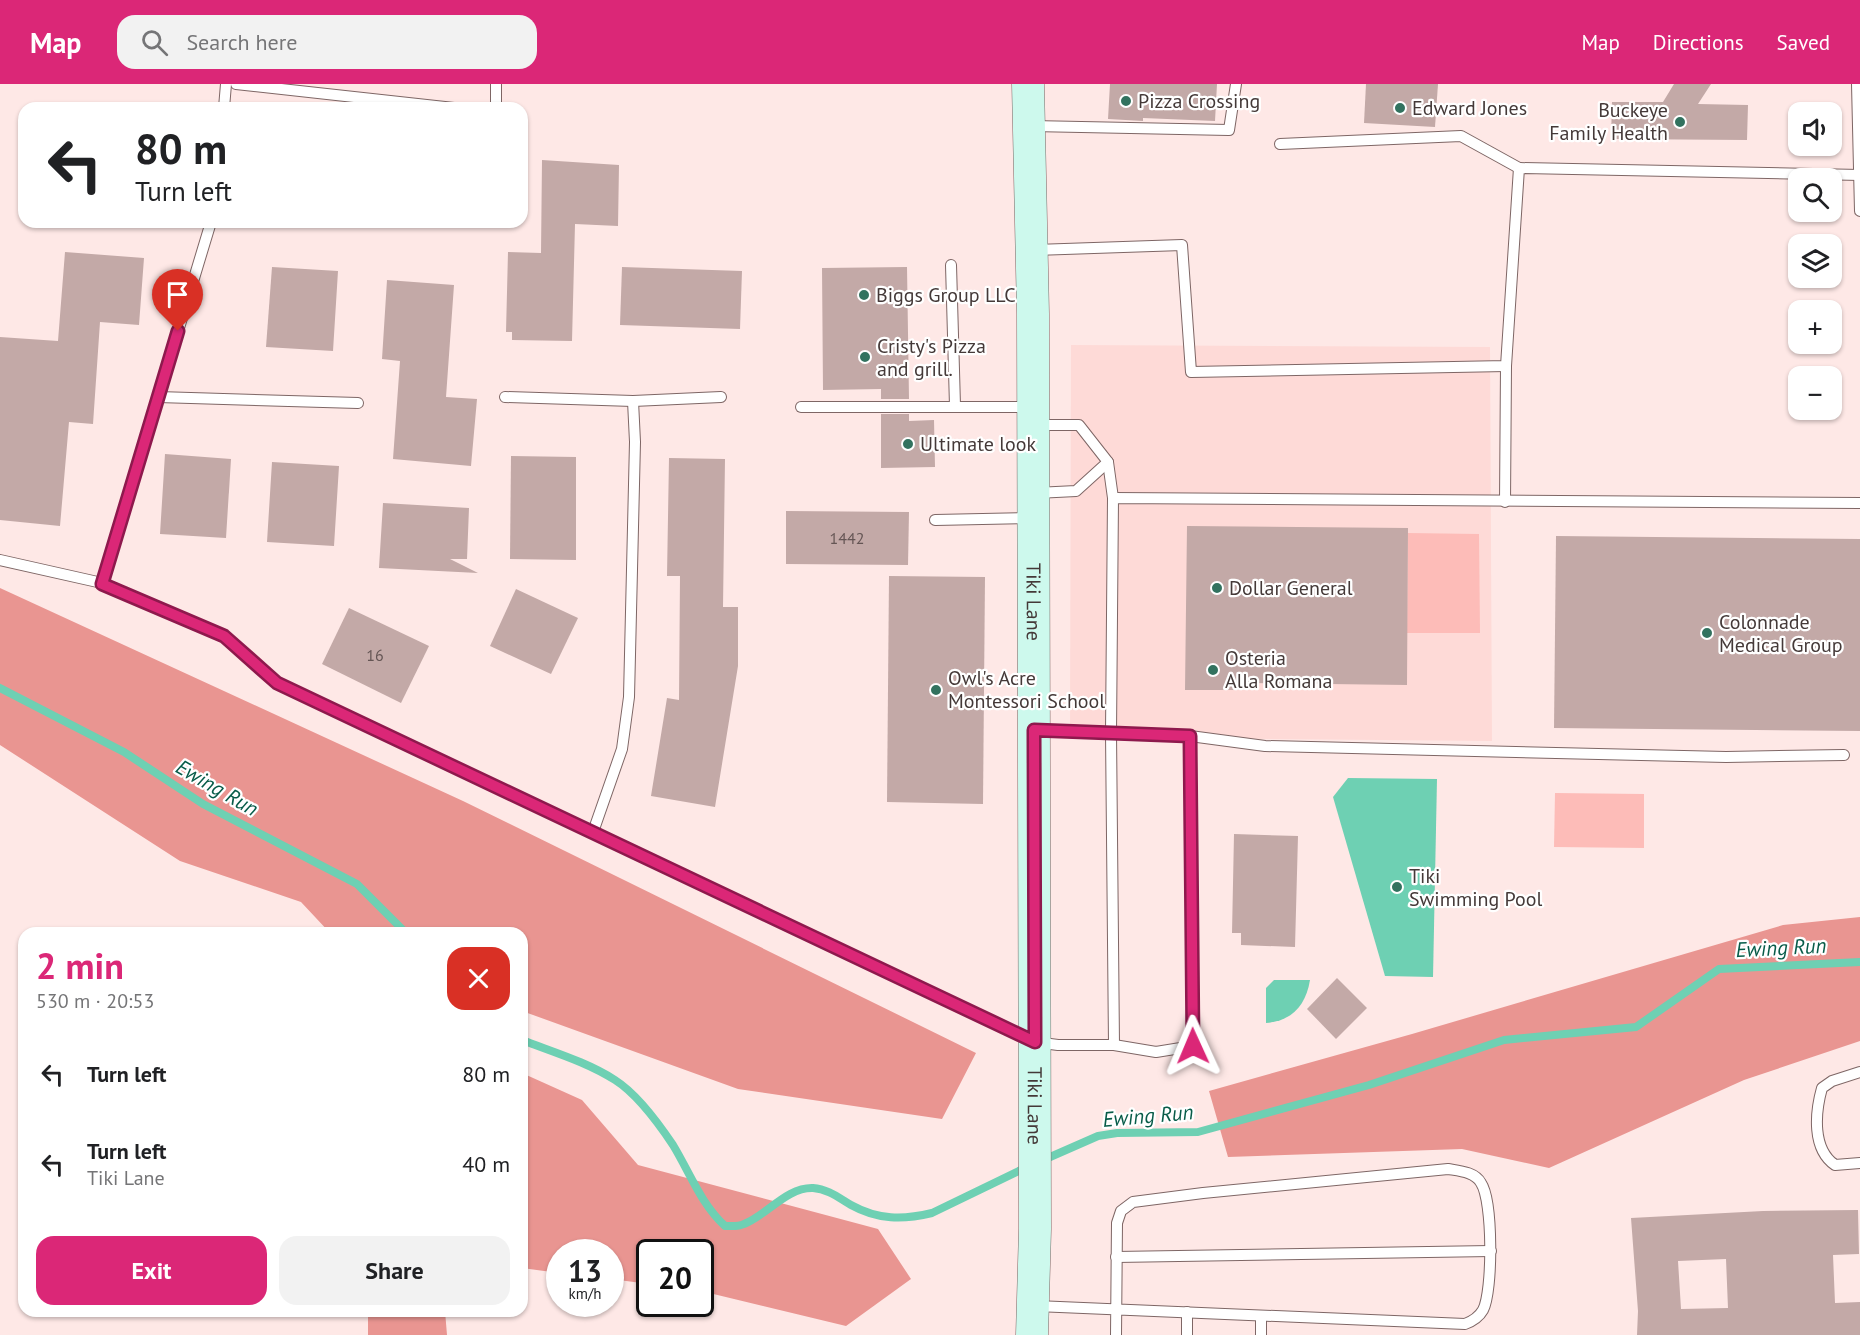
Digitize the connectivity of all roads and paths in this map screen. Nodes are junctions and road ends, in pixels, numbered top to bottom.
1 (226, 84) edge
2 (236, 84) edge
3 (496, 84) edge
4 (1028, 84) edge
5 (1236, 84) edge
6 (1857, 84) edge
7 (224, 102) edge
8 (400, 102) edge
9 (496, 102) edge
10 (1029, 126) junction
11 (1859, 130) edge
12 (1280, 144) dead end
13 (1519, 168) junction
14 (1860, 175) edge
15 (1860, 211) edge
16 (209, 228) edge
17 (1032, 250) junction
18 (951, 265) dead end
19 (1506, 366) junction
20 (158, 397) junction
21 (505, 397) dead end
22 (721, 397) dead end
23 (633, 401) junction
24 (358, 403) dead end
25 (955, 405) junction
26 (801, 407) dead end
27 (1033, 416) junction
28 (1108, 462) junction
29 (1113, 498) junction
30 (1504, 502) junction
31 (1860, 503) edge
32 (1033, 506) junction
33 (935, 520) dead end
34 (0, 560) edge
35 (102, 584) junction
36 (1034, 730) junction
37 (1111, 733) junction
38 (1190, 736) junction
39 (1844, 755) dead end
40 (593, 832) junction
41 (1035, 1042) junction
42 (1114, 1045) junction
43 (1860, 1071) edge
44 (1860, 1163) edge
45 (1491, 1251) junction
46 (1116, 1257) junction
47 (1116, 1310) junction
48 (1187, 1312) junction
49 (1261, 1316) junction
50 (1032, 1320) edge
51 (1116, 1335) edge
52 (1187, 1335) edge
53 (1261, 1335) edge

1 - 7 lane
2 - 8 lane
3 - 9 lane
4 - 10 street, Tiki Lane
5 - 10 lane
6 - 11 lane
10 - 17 street, Tiki Lane
11 - 14 lane
12 - 13 lane
13 - 14 lane
13 - 19 lane
14 - 15 lane
16 - 20 lane
17 - 19 lane
17 - 27 street, Tiki Lane
18 - 25 lane
19 - 30 lane
20 - 24 lane
20 - 35 lane
21 - 23 lane
22 - 23 lane
23 - 40 lane
25 - 26 lane
25 - 27 lane
27 - 28 lane
27 - 32 street, Tiki Lane
28 - 29 lane
28 - 32 lane
29 - 30 lane
29 - 37 lane
30 - 31 lane
32 - 33 lane
32 - 36 street, Tiki Lane
34 - 35 lane
35 - 40 lane
36 - 37 lane
36 - 41 street, Tiki Lane
37 - 38 lane
37 - 42 lane
38 - 39 lane
38 - 42 lane
40 - 41 lane
41 - 42 lane
41 - 50 street, Tiki Lane
43 - 44 lane
45 - 46 lane
45 - 46 lane
45 - 49 lane
46 - 47 lane
47 - 48 lane
47 - 50 lane
47 - 51 lane
48 - 49 lane
48 - 52 lane
49 - 53 lane

